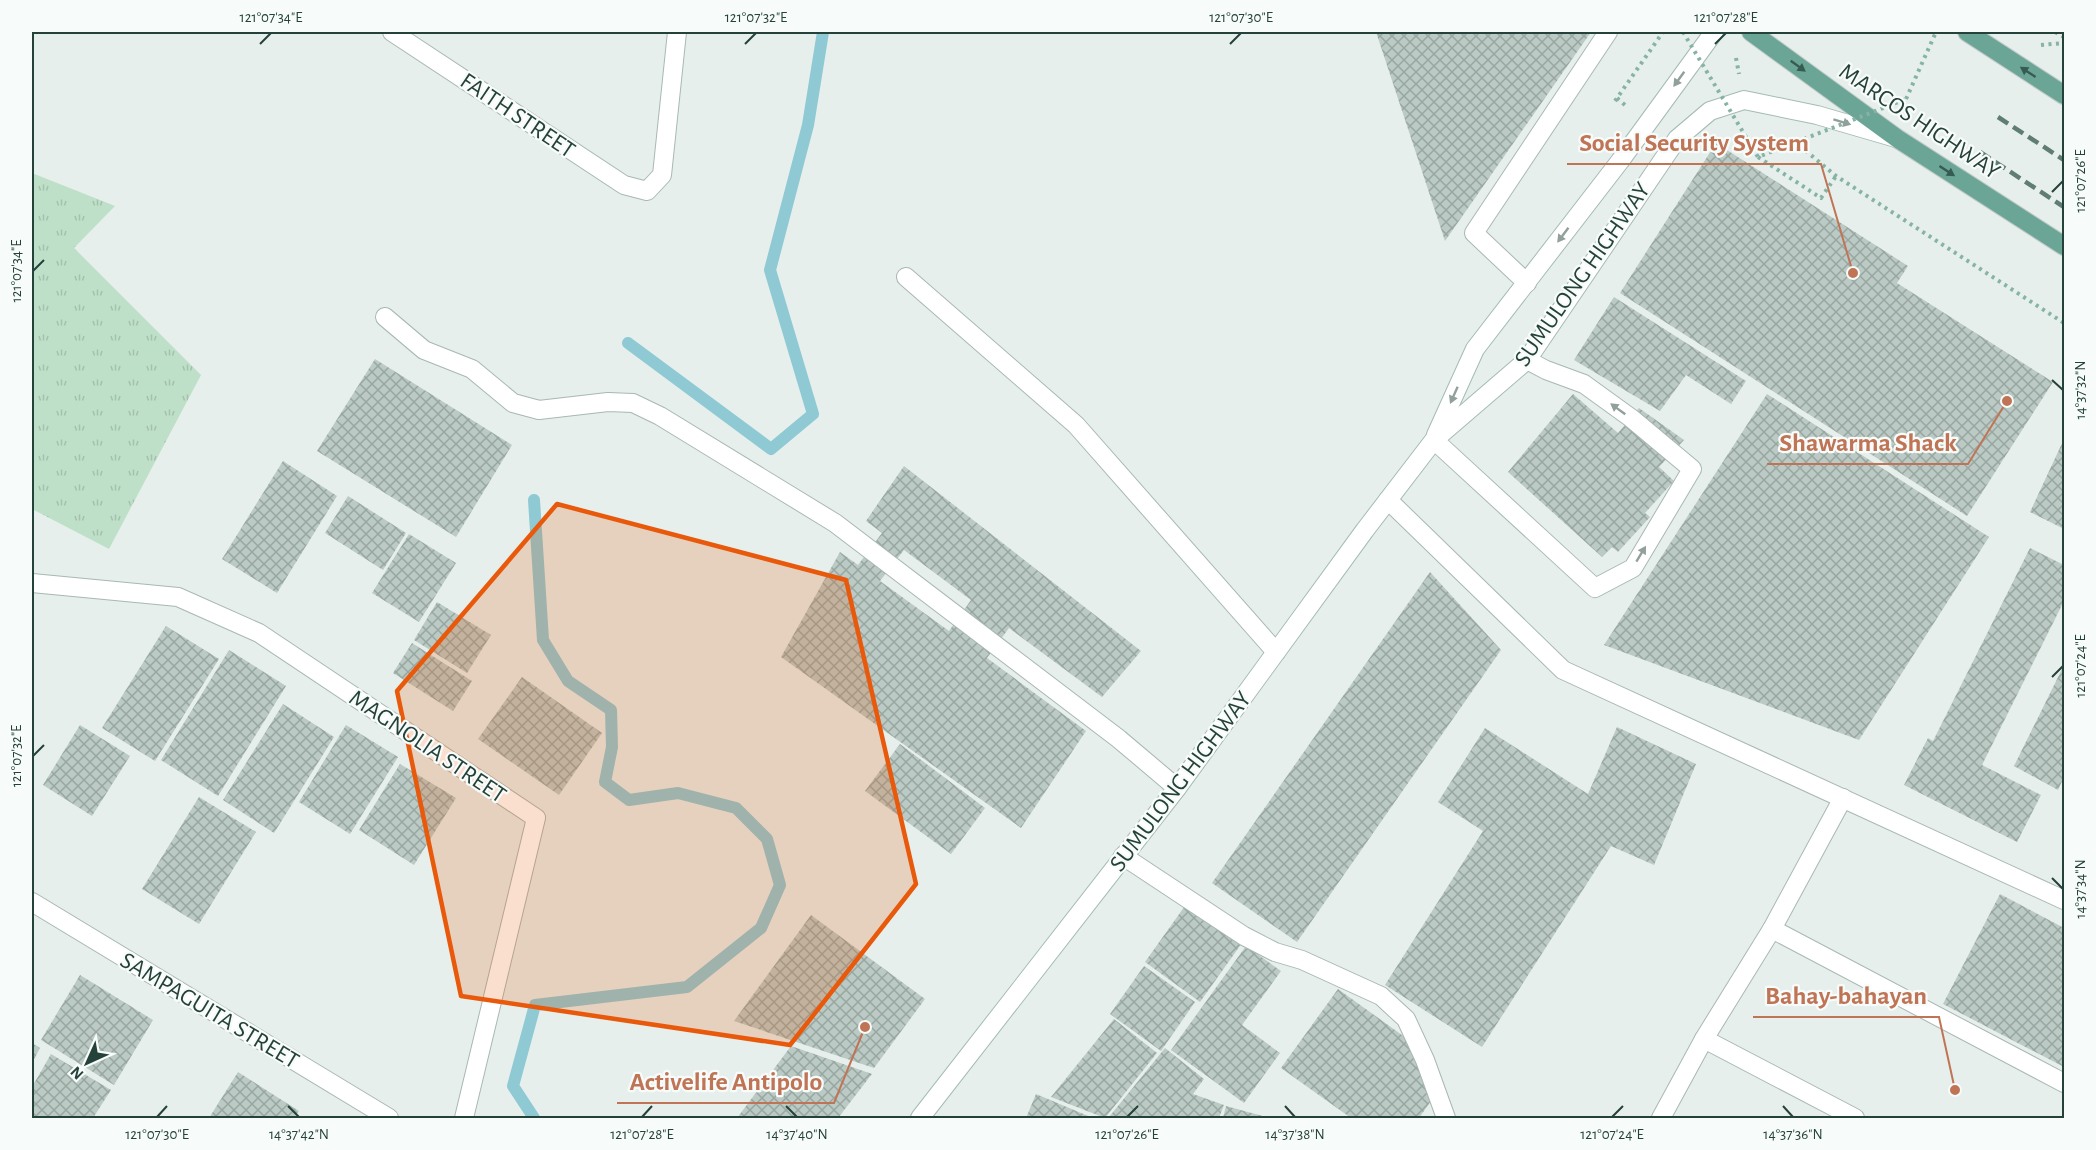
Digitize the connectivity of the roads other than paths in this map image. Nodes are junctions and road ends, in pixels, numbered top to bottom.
1 (392, 32) edge
2 (677, 32) edge
3 (1608, 32) edge
4 (1714, 32) edge
5 (1750, 32) edge
6 (1967, 32) edge
7 (1980, 32) edge
8 (1991, 48) junction
9 (2064, 95) edge
10 (1898, 139) junction
11 (2064, 246) edge
12 (906, 277) dead end
13 (1527, 283) junction
14 (385, 316) dead end
15 (1527, 360) junction
16 (1434, 440) junction
17 (1388, 500) junction
18 (32, 583) edge
19 (1276, 652) junction
20 (1177, 788) junction
21 (1843, 798) junction
22 (1123, 856) junction
23 (2064, 900) edge
24 (32, 902) edge
25 (1772, 929) junction
26 (1704, 1040) junction
27 (2064, 1083) edge
28 (389, 1119) edge
29 (464, 1119) edge
30 (920, 1119) edge
31 (1446, 1119) edge
32 (1660, 1119) edge
33 (1855, 1119) edge

1 - 2 street, FAITH STREET
3 - 13 street
4 -> 13 street, SUMULONG HIGHWAY
5 -> 10 main road, MARCOS HIGHWAY
6 - 8 main road
7 - 8 main road
9 -> 8 main road
10 -> 11 main road, MARCOS HIGHWAY
15 -> 10 street, SUMULONG HIGHWAY
12 - 19 street
13 -> 16 street, SUMULONG HIGHWAY
14 - 20 street
15 - 16 street, SUMULONG HIGHWAY
16 -> 15 street
16 - 17 street, SUMULONG HIGHWAY
17 - 19 street, SUMULONG HIGHWAY
17 - 21 street
18 - 29 street, MAGNOLIA STREET
19 - 20 street, SUMULONG HIGHWAY
20 - 22 street, SUMULONG HIGHWAY
21 - 23 street
21 - 25 street
22 - 30 street, SUMULONG HIGHWAY
22 - 31 street
24 - 28 street, SAMPAGUITA STREET
25 - 26 street
25 - 27 street
26 - 32 street
26 - 33 street

